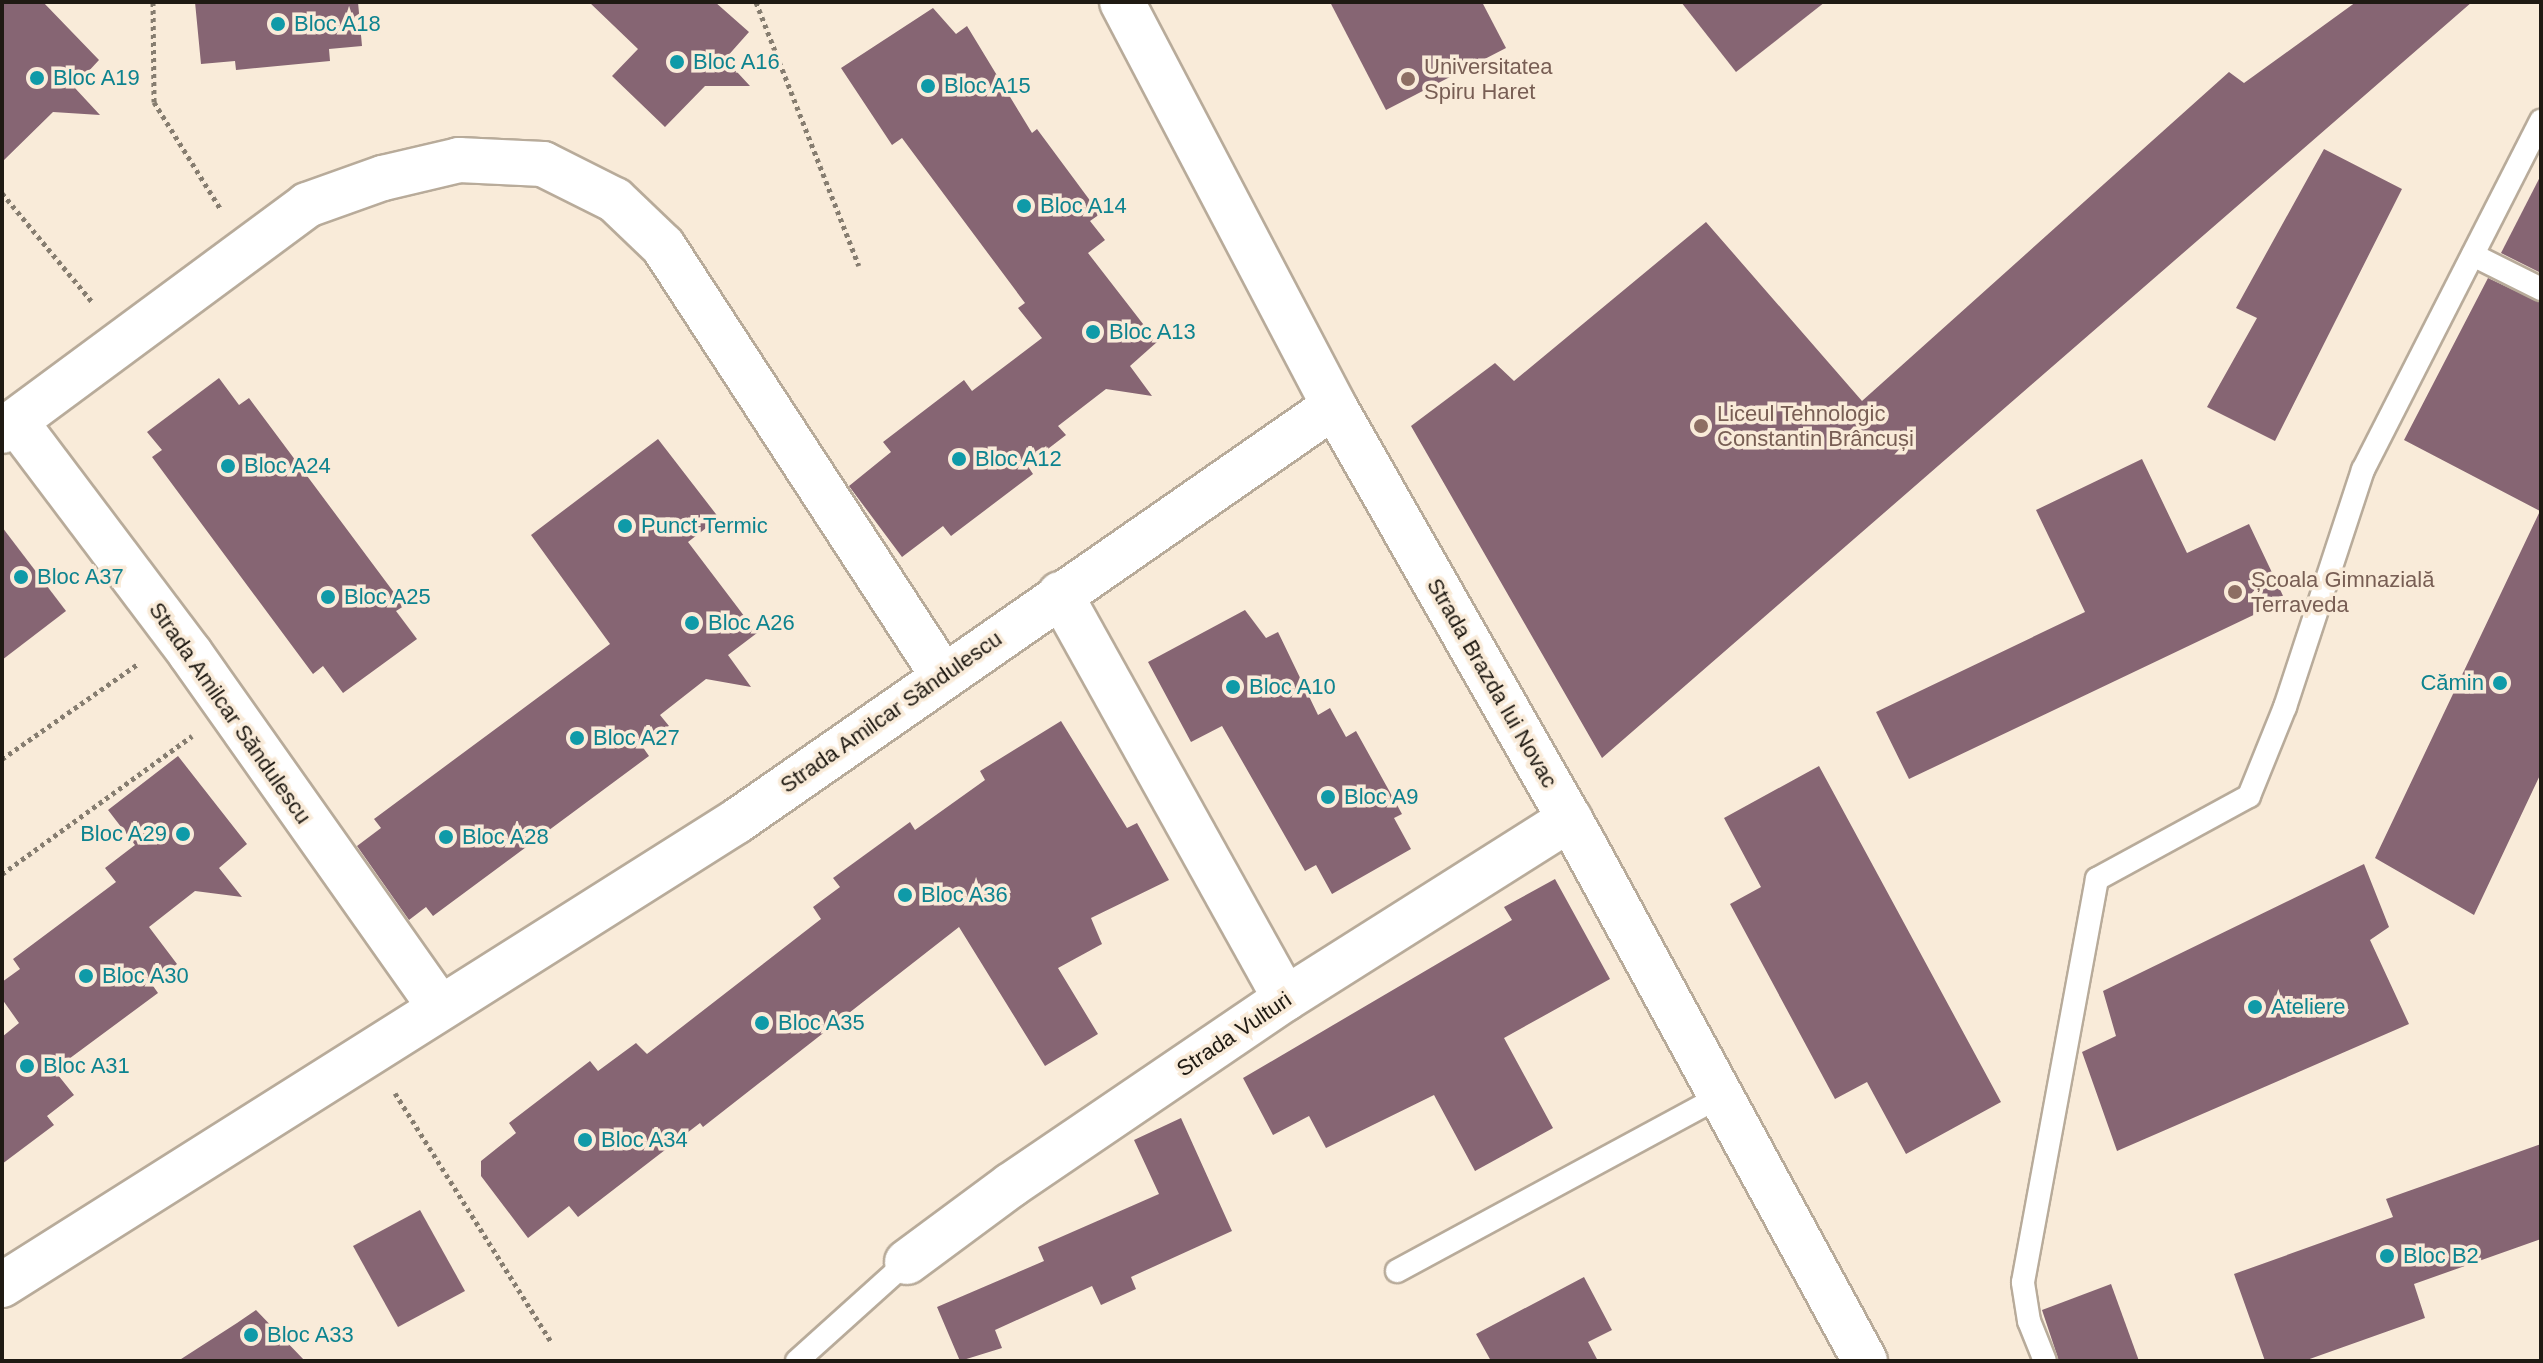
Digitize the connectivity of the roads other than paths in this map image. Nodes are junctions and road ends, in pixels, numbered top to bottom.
1 (1122, 2) edge
2 (2541, 121) edge
3 (2473, 255) junction
4 (2541, 289) edge
5 (1334, 406) junction
6 (9, 427) edge
7 (1060, 594) junction
8 (943, 676) junction
9 (1570, 819) junction
10 (1285, 999) junction
11 (440, 1007) junction
12 (1721, 1096) junction
13 (907, 1262) joint
14 (1397, 1271) dead end
15 (2, 1285) edge
16 (797, 1361) edge
17 (1865, 1361) edge
18 (2045, 1361) edge

1 - 5 street, Strada Brazda lui Novac
2 - 3 lane
3 - 4 lane
3 - 18 lane
5 - 7 street, Strada Amilcar Săndulescu
5 - 9 street, Strada Brazda lui Novac
6 - 8 street
6 - 11 street, Strada Amilcar Săndulescu
7 - 8 street, Strada Amilcar Săndulescu
7 - 10 street
8 - 11 street, Strada Amilcar Săndulescu
9 - 10 street, Strada Vulturi
9 - 12 street, Strada Brazda lui Novac
10 - 13 street, Strada Vulturi
11 - 15 street, Strada Amilcar Săndulescu
12 - 14 lane
12 - 17 street, Strada Brazda lui Novac
13 - 16 lane

